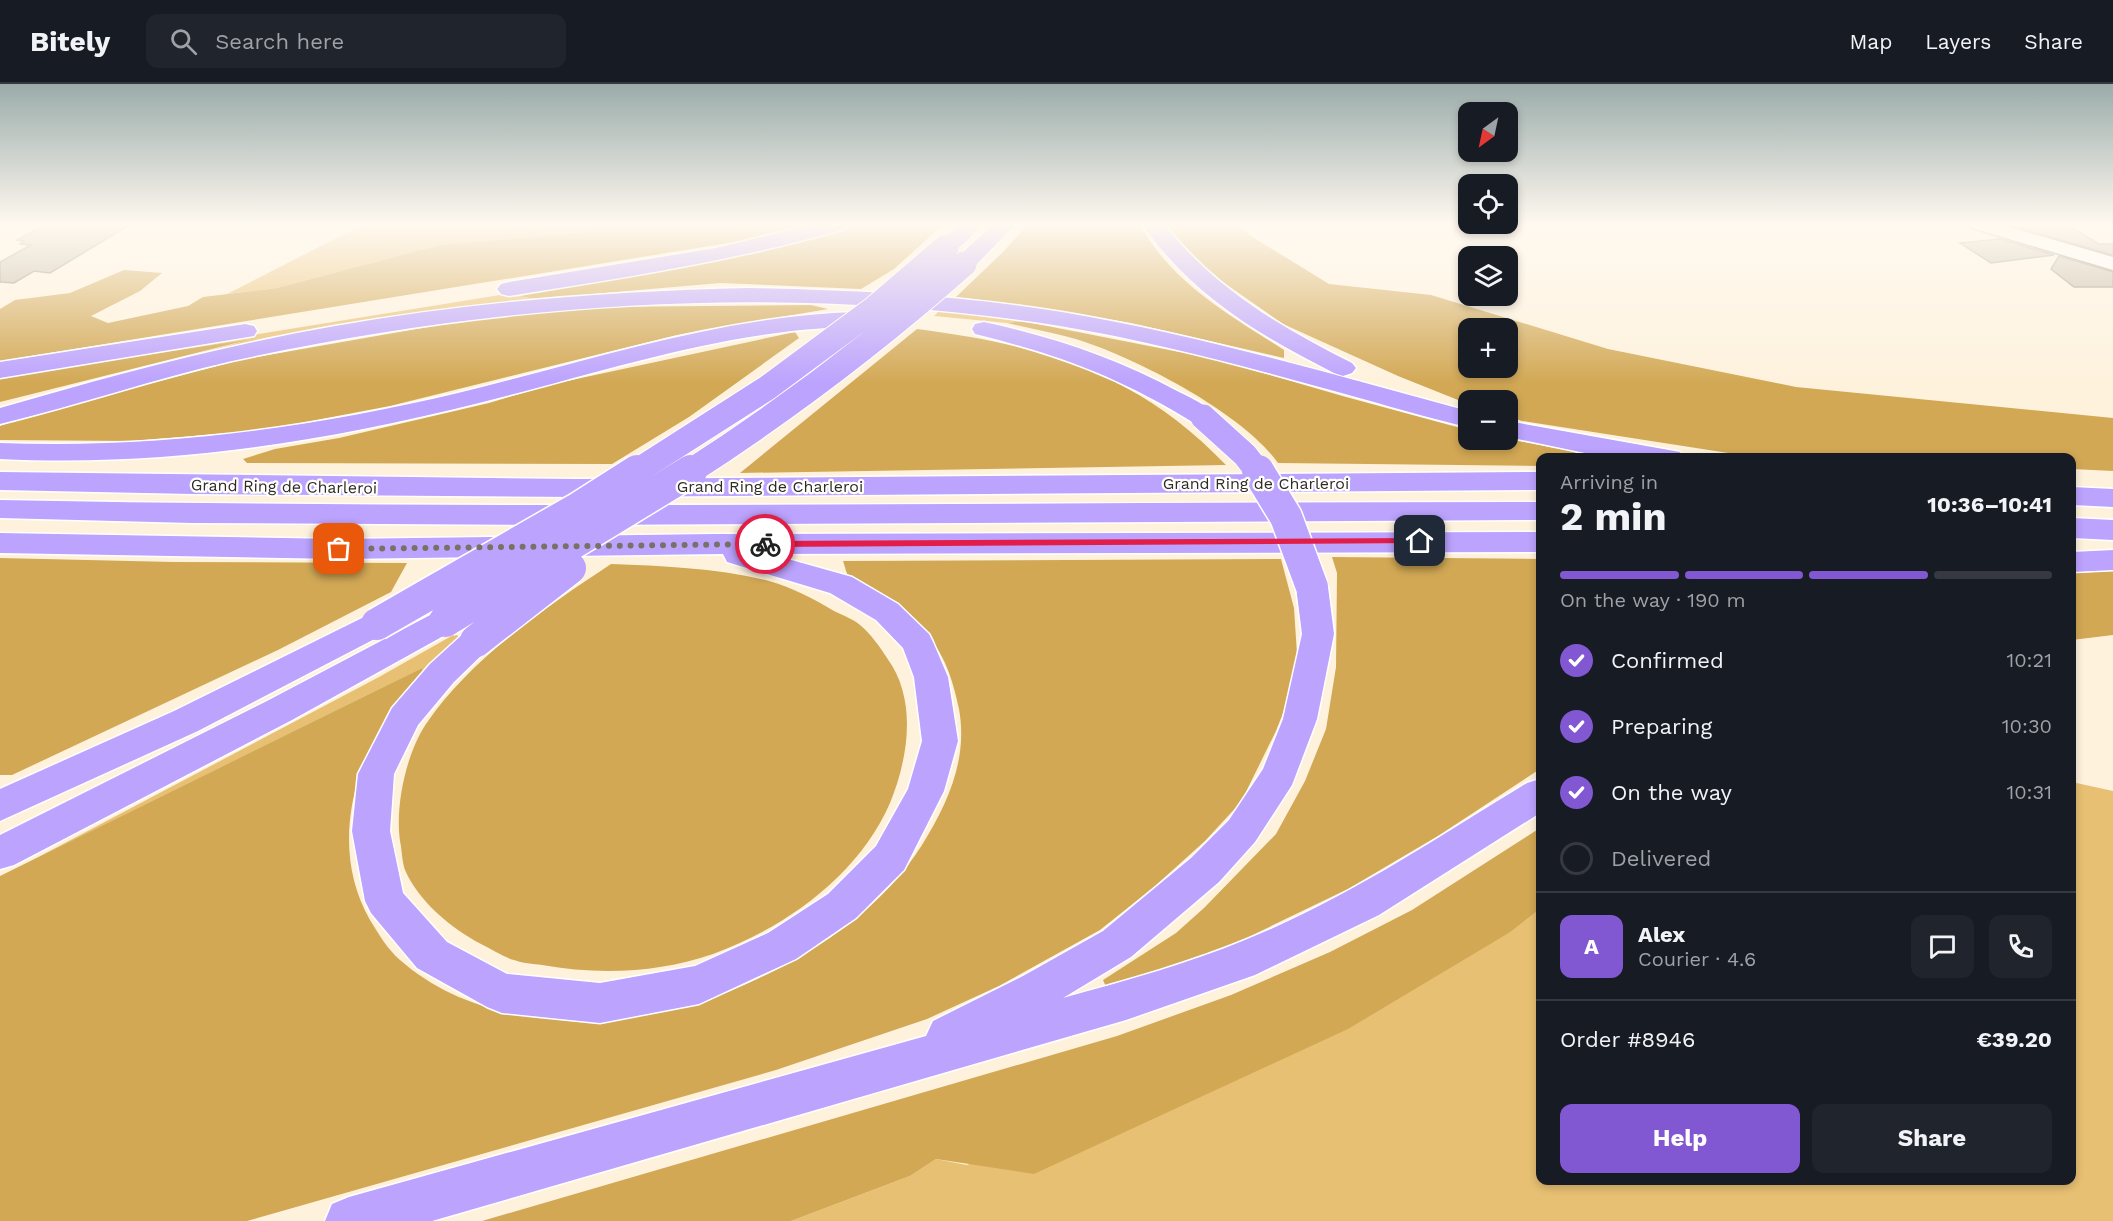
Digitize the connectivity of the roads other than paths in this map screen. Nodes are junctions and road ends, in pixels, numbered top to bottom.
1 (579, 277) edge
2 (923, 277) edge
3 (937, 277) edge
4 (1198, 277) edge
5 (0, 370) edge
6 (0, 416) edge
7 (1458, 416) edge
8 (1458, 416) edge
9 (1518, 431) edge
10 (0, 451) edge
11 (1634, 453) edge
12 (692, 471) junction
13 (0, 481) edge
14 (1536, 481) edge
15 (2076, 496) edge
16 (2113, 498) edge
17 (0, 509) edge
18 (1536, 511) edge
19 (2076, 528) edge
20 (2113, 530) edge
21 (1536, 542) edge
22 (0, 543) edge
23 (714, 544) junction
24 (2076, 548) edge
25 (2113, 549) edge
26 (2113, 560) edge
27 (2076, 562) edge
28 (1536, 796) edge
29 (0, 806) edge
30 (0, 853) edge
31 (876, 1071) junction
32 (349, 1221) edge

1 - 5 highway
2 - 29 highway, bridge
3 - 12 highway, bridge
4 - 7 highway
6 - 8 highway
9 - 11 highway
10 - 31 highway, bridge
12 - 23 highway, bridge
12 - 30 highway, bridge
13 - 14 highway, Grand Ring de Charleroi
15 - 16 highway
17 - 18 highway, Grand Ring de Charleroi
19 - 20 highway
21 - 23 highway
22 - 23 highway
24 - 25 highway
26 - 27 highway
28 - 31 highway
31 - 32 highway

